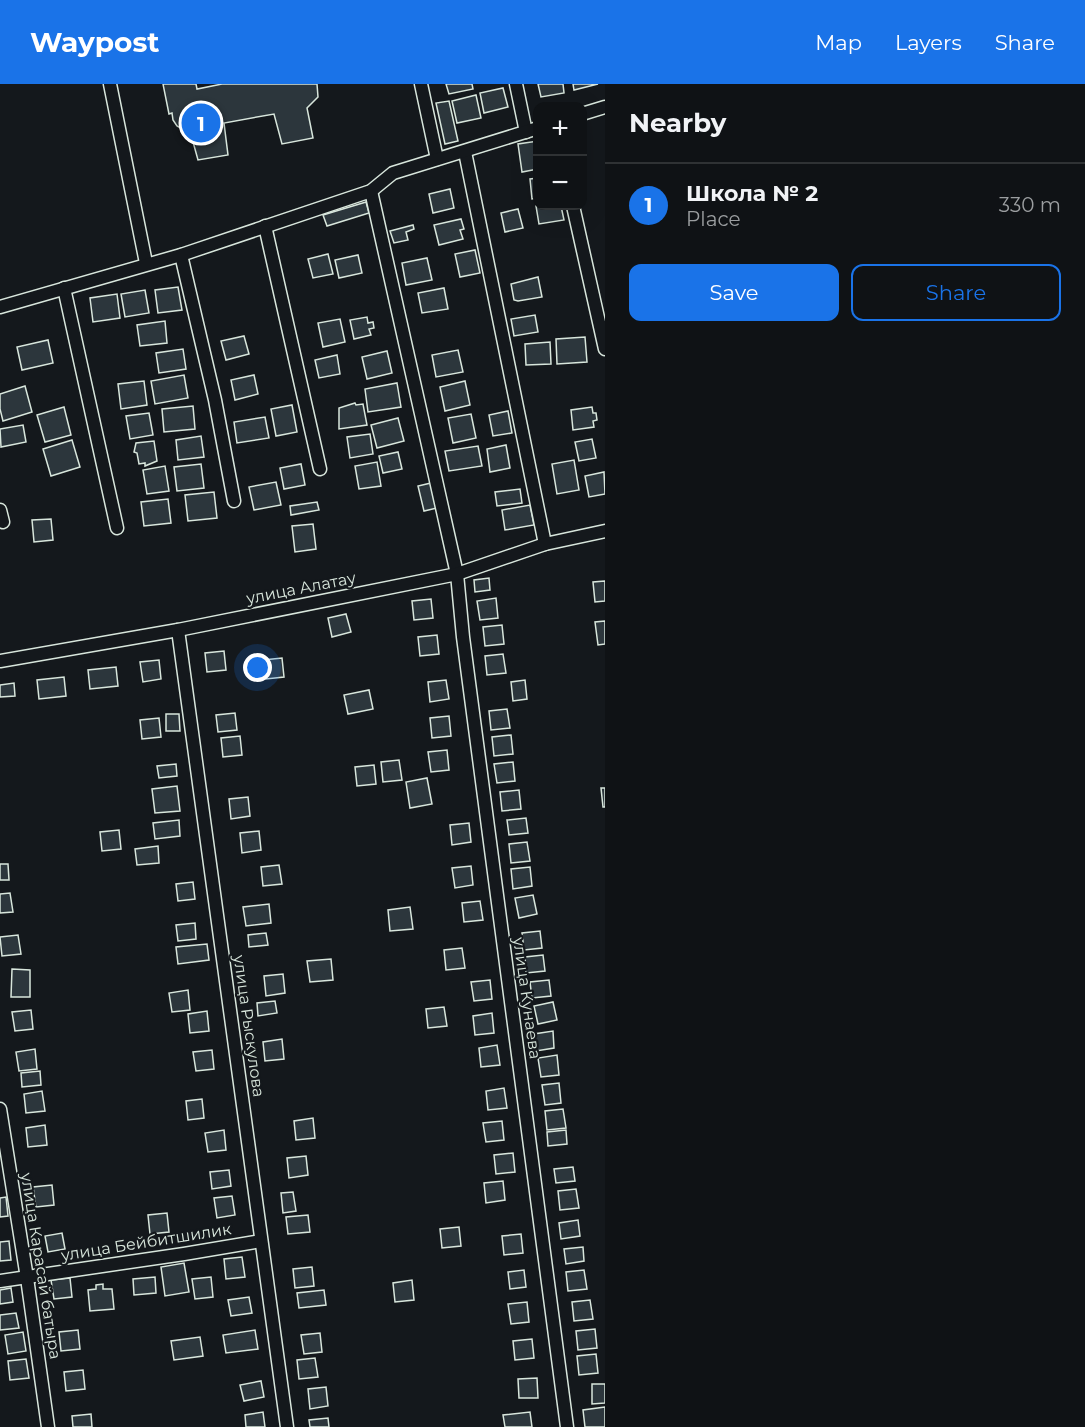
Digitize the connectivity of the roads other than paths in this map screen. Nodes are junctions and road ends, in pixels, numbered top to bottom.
1 (110, 84) edge
2 (421, 84) edge
3 (516, 84) edge
4 (605, 107) edge
5 (587, 112) edge
6 (532, 130) edge
7 (465, 152) junction
8 (437, 159) junction
9 (371, 190) junction
10 (574, 210) edge
11 (265, 226) junction
12 (181, 255) junction
13 (146, 263) junction
14 (64, 288) junction
15 (0, 307) edge
16 (605, 349) edge
17 (320, 469) dead end
18 (234, 501) dead end
19 (117, 528) dead end
20 (605, 531) edge
21 (545, 544) junction
22 (457, 574) junction
23 (178, 630) junction
24 (0, 661) edge
25 (0, 1109) edge
26 (261, 1241) junction
27 (27, 1278) junction
28 (0, 1281) edge
29 (48, 1427) edge
30 (287, 1427) edge
31 (567, 1427) edge

1 - 13 street
2 - 8 street
3 - 6 street
4 - 5 street
6 - 7 street
7 - 8 street
7 - 21 street
8 - 9 street
9 - 11 street
9 - 22 street, улица Кунаева
10 - 16 street
11 - 12 street
11 - 17 street
12 - 13 street
12 - 18 street
13 - 14 street
14 - 15 street
14 - 19 street
20 - 21 street, улица Алатау
21 - 22 street, улица Алатау
22 - 23 street, улица Алатау
22 - 31 street, улица Кунаева
23 - 24 street, улица Алатау
23 - 26 street, улица Рыскулова
25 - 27 street, улица Карасай батыра
26 - 27 street, улица Бейбитшилик
26 - 30 street, улица Рыскулова
27 - 28 street, улица Бейбитшилик
27 - 29 street, улица Карасай батыра

